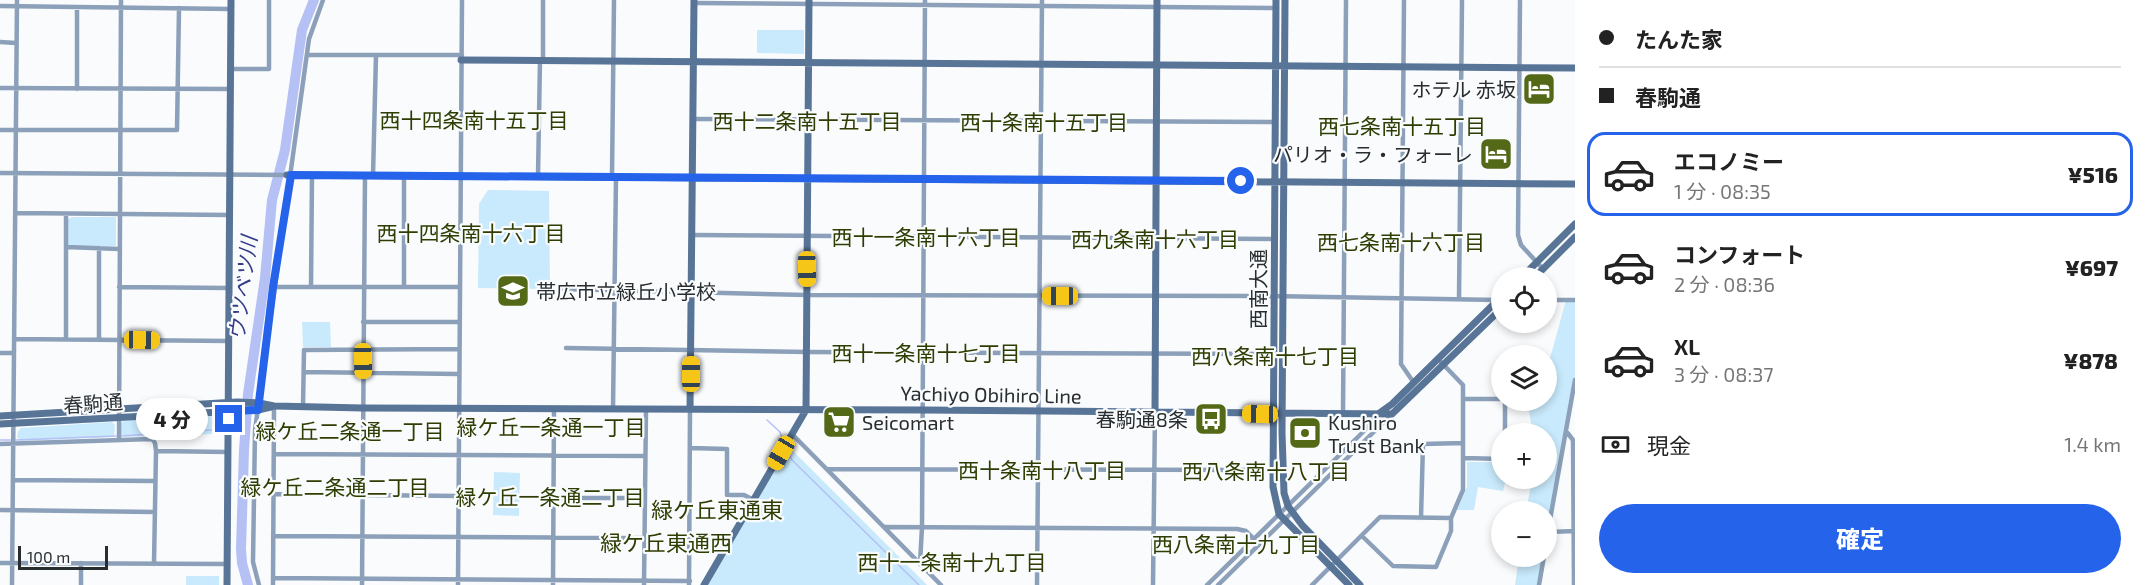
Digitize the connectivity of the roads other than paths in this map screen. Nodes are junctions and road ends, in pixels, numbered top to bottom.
1 (17, 0) edge
2 (121, 0) edge
3 (231, 0) edge
4 (269, 0) edge
5 (323, 0) edge
6 (462, 0) edge
7 (543, 0) edge
8 (614, 0) edge
9 (1285, 0) edge
10 (1346, 0) edge
11 (1404, 0) edge
12 (1462, 0) edge
13 (1520, 0) edge
14 (694, 2) edge
15 (809, 2) edge
16 (925, 2) edge
17 (1042, 3) edge
18 (1157, 3) edge
19 (1277, 4) edge
20 (0, 6) edge
21 (17, 7) junction
22 (77, 7) junction
23 (121, 7) junction
24 (179, 8) junction
25 (231, 9) junction
26 (0, 42) edge
27 (16, 42) junction
28 (307, 55) junction
29 (376, 55) junction
30 (462, 58) junction
31 (541, 60) junction
32 (614, 61) junction
33 (693, 61) junction
34 (809, 62) junction
35 (925, 63) junction
36 (1041, 64) junction
37 (1157, 65) junction
38 (1275, 66) junction
39 (1285, 66) junction
40 (1346, 66) junction
41 (1404, 67) junction
42 (1461, 67) junction
43 (1520, 68) junction
44 (1575, 68) edge
45 (231, 69) junction
46 (0, 88) edge
47 (16, 88) junction
48 (77, 89) junction
49 (120, 89) junction
50 (231, 89) junction
51 (178, 90) junction
52 (693, 119) junction
53 (808, 120) junction
54 (925, 121) junction
55 (1041, 122) junction
56 (1275, 122) junction
57 (1156, 123) junction
58 (0, 130) edge
59 (16, 130) junction
60 (121, 130) junction
61 (0, 173) edge
62 (16, 173) junction
63 (120, 174) junction
64 (231, 174) junction
65 (312, 174) junction
66 (289, 175) junction
67 (369, 175) junction
68 (404, 175) junction
69 (460, 176) junction
70 (538, 176) junction
71 (614, 177) junction
72 (693, 178) junction
73 (808, 179) junction
74 (924, 179) junction
75 (1040, 180) junction
76 (1156, 180) junction
77 (1275, 181) junction
78 (1285, 182) junction
79 (1344, 182) junction
80 (1403, 182) junction
81 (1460, 183) junction
82 (1518, 183) junction
83 (1575, 184) edge
84 (15, 213) junction
85 (66, 214) junction
86 (119, 215) junction
87 (230, 215) junction
88 (1575, 224) edge
89 (692, 235) junction
90 (807, 237) junction
91 (924, 237) junction
92 (1039, 237) junction
93 (1575, 237) edge
94 (1155, 238) junction
95 (1275, 239) junction
96 (66, 248) junction
97 (99, 248) junction
98 (119, 249) junction
99 (1536, 262) junction
100 (1531, 267) edge
101 (1541, 267) edge
102 (1545, 267) edge
103 (119, 287) junction
104 (273, 287) junction
105 (311, 287) junction
106 (364, 287) junction
107 (404, 287) junction
108 (459, 287) junction
109 (229, 288) junction
110 (562, 289) dead end
111 (613, 291) junction
112 (691, 293) junction
113 (807, 294) junction
114 (924, 295) junction
115 (1039, 296) junction
116 (1155, 296) junction
117 (1274, 296) junction
118 (1284, 297) junction
119 (1344, 298) junction
120 (1491, 298) edge
121 (1402, 299) junction
122 (1460, 299) junction
123 (1557, 300) edge
124 (1575, 300) edge
125 (1491, 307) edge
126 (1491, 319) edge
127 (363, 322) junction
128 (459, 322) junction
129 (14, 339) junction
130 (66, 339) junction
131 (99, 339) junction
132 (119, 340) junction
133 (229, 341) junction
134 (567, 348) dead end
135 (363, 349) junction
136 (459, 349) junction
137 (613, 349) junction
138 (691, 351) junction
139 (807, 352) junction
140 (0, 353) edge
141 (14, 353) junction
142 (923, 353) junction
143 (1039, 353) junction
144 (1155, 354) junction
145 (1274, 354) junction
146 (1438, 359) junction
147 (1443, 365) junction
148 (304, 372) junction
149 (363, 374) junction
150 (459, 374) junction
151 (1575, 380) edge
152 (1414, 383) junction
153 (1463, 399) junction
154 (1491, 400) edge
155 (233, 406) junction
156 (256, 406) junction
157 (274, 406) junction
158 (303, 407) junction
159 (363, 408) junction
160 (458, 408) junction
161 (554, 408) junction
162 (613, 408) junction
163 (646, 409) junction
164 (690, 409) junction
165 (806, 410) junction
166 (923, 410) junction
167 (1039, 411) junction
168 (119, 413) junction
169 (1155, 413) junction
170 (1272, 414) junction
171 (1282, 414) junction
172 (1343, 414) junction
173 (1378, 414) junction
174 (1392, 414) junction
175 (1568, 415) junction
176 (1575, 415) edge
177 (0, 416) edge
178 (14, 420) junction
179 (0, 424) edge
180 (1566, 431) junction
181 (792, 434) junction
182 (119, 440) junction
183 (1463, 443) junction
184 (0, 444) edge
185 (14, 444) junction
186 (691, 448) junction
187 (156, 451) junction
188 (228, 452) junction
189 (274, 454) junction
190 (363, 454) junction
191 (458, 455) junction
192 (554, 455) junction
193 (645, 456) junction
194 (1464, 458) junction
195 (1491, 459) edge
196 (827, 469) junction
197 (922, 469) junction
198 (1039, 469) junction
199 (1154, 471) junction
200 (1273, 471) junction
201 (14, 480) junction
202 (155, 481) junction
203 (274, 495) junction
204 (363, 496) junction
205 (458, 496) junction
206 (554, 498) junction
207 (645, 498) junction
208 (754, 500) junction
209 (1554, 501) edge
210 (1290, 509) junction
211 (0, 510) edge
212 (13, 510) junction
213 (155, 512) junction
214 (1282, 517) junction
215 (1421, 518) junction
216 (1451, 518) junction
217 (885, 527) junction
218 (922, 527) junction
219 (1154, 527) junction
220 (1038, 528) junction
221 (1575, 531) edge
222 (1557, 532) edge
223 (273, 536) junction
224 (1362, 536) junction
225 (363, 537) junction
226 (457, 537) junction
227 (645, 538) junction
228 (554, 539) junction
229 (1254, 540) junction
230 (1259, 544) junction
231 (1336, 560) junction
232 (0, 563) edge
233 (13, 563) junction
234 (81, 563) junction
235 (154, 564) junction
236 (228, 564) junction
237 (920, 564) junction
238 (1330, 566) junction
239 (1542, 567) edge
240 (273, 578) junction
241 (363, 582) edge
242 (458, 582) edge
243 (553, 582) edge
244 (644, 583) edge
245 (689, 583) edge
246 (12, 585) edge
247 (81, 585) edge
248 (227, 585) edge
249 (259, 585) edge
250 (273, 585) edge
251 (704, 585) edge
252 (941, 585) edge
253 (1037, 585) edge
254 (1153, 585) edge
255 (1207, 585) edge
256 (1218, 585) edge
257 (1312, 585) edge
258 (1349, 585) edge
259 (1360, 585) edge
260 (1539, 585) edge
261 (1574, 585) edge

1 - 21 street
2 - 23 street
3 - 25 street
4 - 45 street
5 - 28 street
6 - 30 street
7 - 31 street
8 - 32 street
9 - 39 street, 西南大通
10 - 40 street
11 - 41 street
12 - 42 street
13 - 43 street
14 - 15 street
14 - 33 street
15 - 16 street
15 - 34 street
16 - 17 street
16 - 35 street
17 - 18 street
17 - 36 street
18 - 19 street
18 - 37 street
19 - 38 street, 西南大通
20 - 21 street
21 - 22 street
21 - 27 street
22 - 23 street
22 - 48 street
23 - 24 street
23 - 49 street
24 - 25 street
24 - 51 street
25 - 45 street
26 - 27 street
27 - 47 street
28 - 29 street
28 - 66 street
29 - 30 street
29 - 67 street
30 - 31 street
30 - 69 street
31 - 32 street
31 - 70 street
32 - 33 street
32 - 71 street
33 - 34 street
33 - 52 street
34 - 35 street
34 - 53 street
35 - 36 street
35 - 54 street
36 - 37 street
36 - 55 street
37 - 38 street
37 - 57 street
38 - 39 street
38 - 56 street, 西南大通
39 - 40 street
39 - 78 street, 西南大通
40 - 41 street
40 - 79 street
41 - 42 street
41 - 80 street
42 - 43 street
42 - 81 street
43 - 44 street
43 - 82 street
45 - 50 street
46 - 47 street
47 - 48 street
47 - 59 street
48 - 49 street
49 - 51 street
49 - 60 street
50 - 51 street
50 - 64 street
51 - 60 street
52 - 53 street
52 - 72 street
53 - 54 street
53 - 73 street
54 - 55 street
54 - 74 street
55 - 57 street
55 - 75 street
56 - 57 street
56 - 77 street, 西南大通
57 - 76 street
58 - 59 street
59 - 60 street
59 - 62 street
60 - 63 street
61 - 62 street
62 - 63 street
62 - 84 street
63 - 64 street
63 - 86 street
64 - 66 street
64 - 87 street
65 - 66 street
65 - 67 street
65 - 105 street
66 - 104 street
67 - 68 street
67 - 106 street
68 - 69 street
68 - 107 street
69 - 70 street
69 - 108 street
70 - 71 street
71 - 72 street
71 - 111 street
72 - 73 street
72 - 89 street
73 - 74 street
73 - 90 street
74 - 75 street
74 - 91 street
75 - 76 street
75 - 92 street
76 - 77 street
76 - 94 street
77 - 78 street
77 - 95 street, 西南大通
78 - 79 street
78 - 118 street, 西南大通
79 - 80 street
79 - 119 street
80 - 81 street
80 - 121 street
81 - 82 street
81 - 122 street
82 - 83 street
82 - 99 street
84 - 85 street
84 - 129 street
85 - 86 street
85 - 96 street
86 - 87 street
86 - 98 street
87 - 109 street
88 - 99 street
89 - 90 street
89 - 112 street
90 - 91 street
90 - 113 street
91 - 92 street
91 - 114 street
92 - 94 street
92 - 115 street
93 - 102 street
94 - 95 street
94 - 116 street
95 - 117 street, 西南大通
96 - 97 street
96 - 130 street
97 - 98 street
97 - 131 street
98 - 103 street
99 - 100 street
99 - 101 street
103 - 109 street
103 - 132 street
104 - 105 street
104 - 156 street
105 - 106 street
106 - 107 street
106 - 127 street
107 - 108 street
108 - 128 street
109 - 133 street
110 - 111 street
111 - 112 street
111 - 137 street
112 - 113 street
112 - 138 street
113 - 114 street
113 - 139 street
114 - 115 street
114 - 142 street
115 - 116 street
115 - 143 street
116 - 117 street
116 - 144 street
117 - 118 street
117 - 145 street, 西南大通
118 - 119 street
118 - 171 street, 西南大通
119 - 121 street
119 - 172 street
120 - 122 street
121 - 122 street
121 - 152 street
123 - 124 street
125 - 146 street
126 - 147 street
127 - 128 street
127 - 135 street
128 - 136 street
129 - 130 street
129 - 141 street
130 - 131 street
131 - 132 street
132 - 133 street
132 - 168 street
133 - 155 street
134 - 137 street
135 - 136 street
135 - 148 street
135 - 149 street
136 - 150 street
137 - 138 street
137 - 162 street
138 - 139 street
138 - 164 street
139 - 142 street
139 - 165 street
140 - 141 street
141 - 178 street
142 - 143 street
142 - 166 street
143 - 144 street
143 - 167 street
144 - 145 street
144 - 169 street
145 - 170 street, 西南大通
146 - 147 street
146 - 152 street
147 - 153 street
147 - 174 street
148 - 149 street
148 - 158 street
149 - 150 street
149 - 159 street
150 - 160 street
151 - 175 street
152 - 173 street
153 - 154 street
153 - 183 street
155 - 156 street, 春駒通
155 - 168 street, 春駒通
155 - 188 street
156 - 157 street, 春駒通
156 - 249 street
157 - 158 street, 春駒通
157 - 189 street
158 - 159 street, 春駒通
159 - 160 street, 春駒通
159 - 190 street
160 - 161 street, 春駒通
160 - 191 street
161 - 162 street, Yachiyo Obihiro Line
161 - 192 street
162 - 163 street, Yachiyo Obihiro Line
163 - 164 street, Yachiyo Obihiro Line
163 - 193 street
164 - 165 street, Yachiyo Obihiro Line
164 - 186 street
165 - 166 street, Yachiyo Obihiro Line
165 - 181 street
166 - 167 street, Yachiyo Obihiro Line
166 - 197 street
167 - 169 street, Yachiyo Obihiro Line
167 - 198 street
168 - 178 street, 春駒通
168 - 182 street
169 - 170 street, Yachiyo Obihiro Line
169 - 199 street
170 - 171 street, Yachiyo Obihiro Line
170 - 200 street, 西南大通
171 - 172 street, Yachiyo Obihiro Line
171 - 210 street, 西南大通
172 - 173 street, Yachiyo Obihiro Line
173 - 174 street, Yachiyo Obihiro Line
173 - 210 street
174 - 210 street
175 - 176 street
175 - 180 street
177 - 178 street, 春駒通
178 - 179 street, 春駒通
178 - 185 street
180 - 209 street
180 - 221 street
181 - 196 street
181 - 208 street
182 - 185 street
182 - 187 street
183 - 194 street
183 - 215 street
184 - 185 street
185 - 201 street
186 - 208 street
186 - 245 street
187 - 188 street
187 - 202 street
188 - 236 street
189 - 190 street
189 - 203 street
190 - 191 street
190 - 204 street
191 - 192 street
191 - 205 street
192 - 193 street
192 - 206 street
193 - 207 street
194 - 195 street
194 - 216 street
196 - 197 street
196 - 217 street
197 - 198 street
197 - 218 street
198 - 199 street
198 - 220 street
199 - 200 street
199 - 219 street
200 - 214 street, 西南大通
201 - 202 street
201 - 212 street
202 - 213 street
203 - 204 street
203 - 223 street
204 - 205 street
204 - 225 street
205 - 226 street
206 - 207 street
206 - 228 street
207 - 227 street
208 - 251 street
210 - 214 street
210 - 231 street
211 - 212 street
212 - 213 street
212 - 233 street
213 - 235 street
214 - 229 street
214 - 230 street
214 - 238 street
215 - 216 street
215 - 224 street
216 - 224 street
217 - 218 street
217 - 237 street
218 - 220 street
218 - 237 street
219 - 220 street
219 - 229 street
219 - 254 street
220 - 253 street
221 - 222 street
221 - 261 street
223 - 225 street
223 - 240 street
224 - 231 street
225 - 226 street
225 - 241 street
226 - 228 street
226 - 242 street
227 - 228 street
227 - 244 street
228 - 243 street
229 - 230 street
229 - 255 street
230 - 256 street
231 - 238 street
231 - 259 street
232 - 233 street
233 - 234 street
233 - 246 street
234 - 235 street
234 - 247 street
235 - 236 street
236 - 248 street
237 - 252 street
238 - 257 street
238 - 258 street
239 - 260 street
240 - 241 street
240 - 250 street
241 - 242 street
242 - 243 street
243 - 244 street
244 - 245 street

